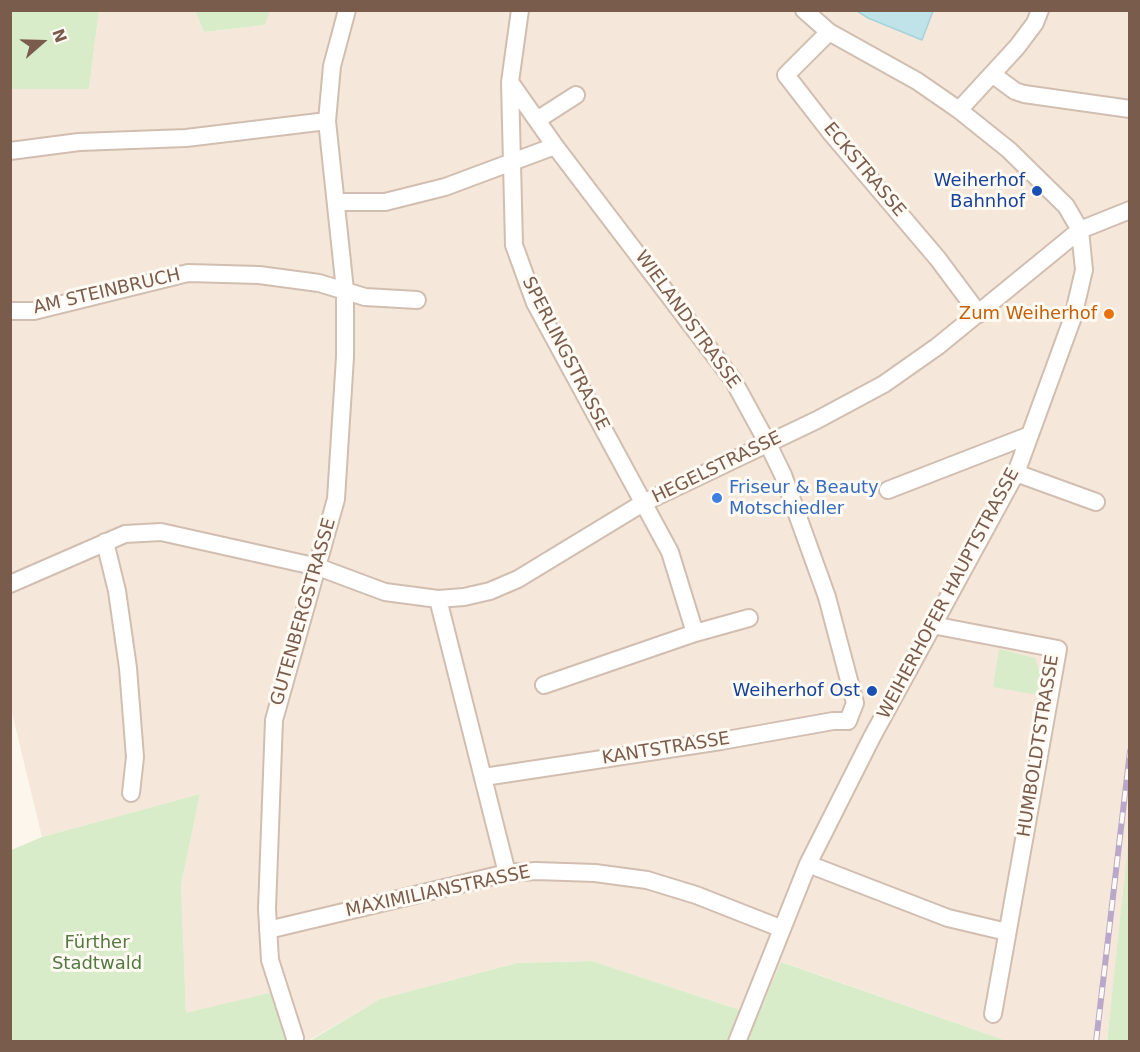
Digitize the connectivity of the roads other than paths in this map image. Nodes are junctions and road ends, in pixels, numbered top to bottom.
1 (347, 10) edge
2 (520, 10) edge
3 (804, 10) edge
4 (1040, 10) edge
5 (830, 32) junction
6 (992, 74) junction
7 (510, 82) junction
8 (576, 95) dead end
9 (1130, 109) edge
10 (960, 110) junction
11 (537, 120) junction
12 (327, 121) junction
13 (555, 146) junction
14 (10, 151) edge
15 (511, 162) junction
16 (338, 202) junction
17 (1130, 210) edge
18 (1080, 230) junction
19 (345, 290) junction
20 (417, 300) dead end
21 (10, 312) edge
22 (979, 314) junction
23 (1030, 435) junction
24 (768, 444) junction
25 (1016, 473) junction
26 (888, 490) dead end
27 (1096, 502) dead end
28 (643, 503) junction
29 (105, 542) junction
30 (318, 567) junction
31 (10, 584) edge
32 (438, 599) junction
33 (749, 618) dead end
34 (932, 625) junction
35 (695, 633) junction
36 (544, 685) dead end
37 (848, 721) junction
38 (872, 737) junction
39 (484, 777) junction
40 (131, 793) dead end
41 (808, 864) junction
42 (507, 873) junction
43 (780, 928) junction
44 (268, 930) junction
45 (1007, 932) junction
46 (993, 1014) dead end
47 (295, 1038) dead end
48 (736, 1041) edge

1 - 12 street, GUTENBERGSTRASSE
2 - 7 street, SPERLINGSTRASSE
3 - 5 street, WEIHERHOFER HAUPTSTRASSE
4 - 6 street
5 - 10 street, WEIHERHOFER HAUPTSTRASSE
5 - 22 street, ECKSTRASSE
6 - 9 street
6 - 10 street
7 - 11 street, WIELANDSTRASSE
7 - 15 street, SPERLINGSTRASSE
8 - 11 street
10 - 18 street, WEIHERHOFER HAUPTSTRASSE
11 - 13 street, WIELANDSTRASSE
12 - 14 street
12 - 16 street, GUTENBERGSTRASSE
13 - 15 street
13 - 24 street, WIELANDSTRASSE
15 - 16 street
15 - 28 street, SPERLINGSTRASSE
16 - 19 street, GUTENBERGSTRASSE
17 - 18 street, HEGELSTRASSE
18 - 22 street, HEGELSTRASSE
18 - 23 street, WEIHERHOFER HAUPTSTRASSE
19 - 20 street
19 - 21 street, AM STEINBRUCH
19 - 30 street, GUTENBERGSTRASSE
22 - 24 street, HEGELSTRASSE
23 - 25 street, WEIHERHOFER HAUPTSTRASSE
23 - 26 street
24 - 28 street, HEGELSTRASSE
24 - 37 street, WIELANDSTRASSE
25 - 27 street
25 - 34 street, WEIHERHOFER HAUPTSTRASSE
28 - 32 street, HEGELSTRASSE
28 - 35 street, SPERLINGSTRASSE
29 - 30 street, HEGELSTRASSE
29 - 31 street, HEGELSTRASSE
29 - 40 street
30 - 32 street, HEGELSTRASSE
30 - 44 street, GUTENBERGSTRASSE
32 - 39 street
33 - 35 street
34 - 38 street, WEIHERHOFER HAUPTSTRASSE
34 - 45 street, HUMBOLDTSTRASSE
35 - 36 street
37 - 38 street
37 - 39 street, KANTSTRASSE
38 - 41 street, WEIHERHOFER HAUPTSTRASSE
39 - 42 street
41 - 43 street, WEIHERHOFER HAUPTSTRASSE
41 - 45 street
42 - 43 street, MAXIMILIANSTRASSE
42 - 44 street, MAXIMILIANSTRASSE
43 - 48 street, WEIHERHOFER HAUPTSTRASSE
44 - 47 street, GUTENBERGSTRASSE
45 - 46 street, HUMBOLDTSTRASSE

